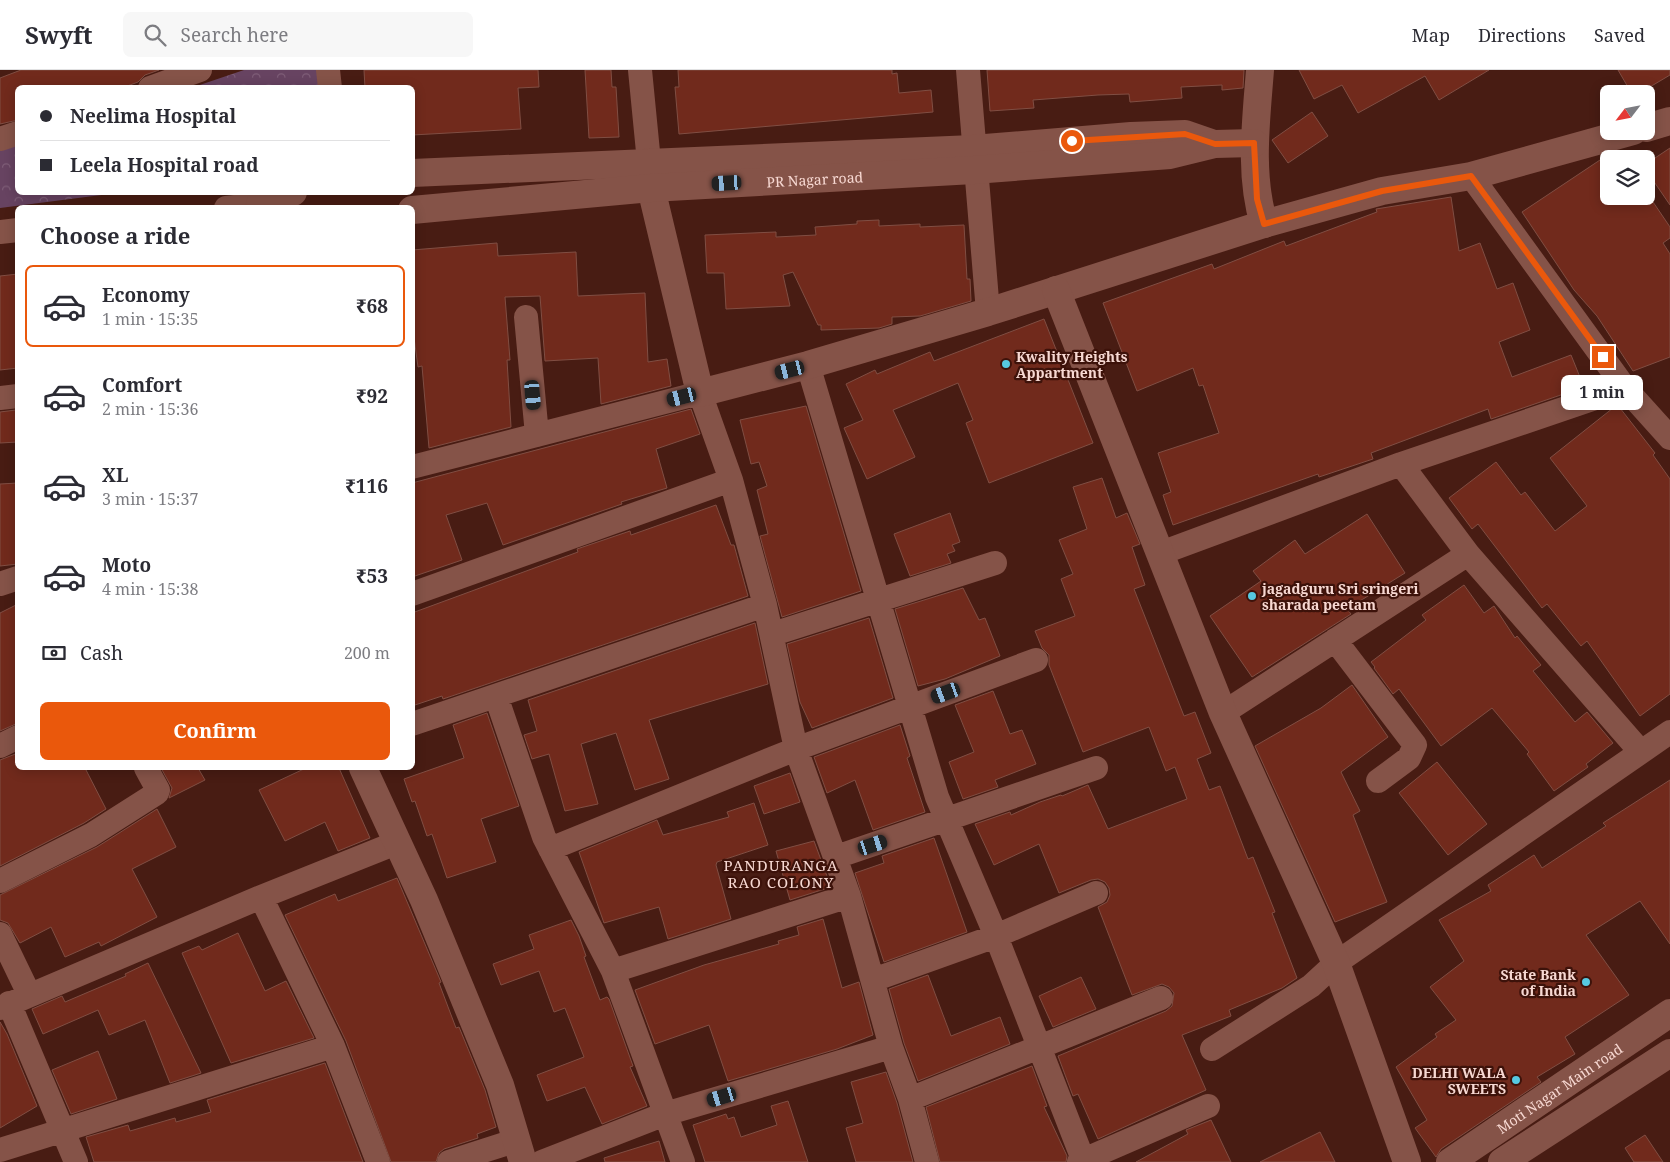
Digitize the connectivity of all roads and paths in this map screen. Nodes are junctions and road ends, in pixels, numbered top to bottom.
1 (200, 70) edge
2 (328, 70) edge
3 (640, 70) edge
4 (968, 70) edge
5 (1260, 70) edge
6 (158, 85) edge
7 (330, 85) edge
8 (1670, 121) edge
9 (1655, 125) edge
10 (15, 134) edge
11 (0, 140) edge
12 (1601, 140) edge
13 (1254, 143) junction
14 (974, 159) junction
15 (415, 173) edge
16 (650, 175) junction
17 (1471, 176) junction
18 (288, 195) edge
19 (271, 205) edge
20 (415, 210) edge
21 (1264, 224) junction
22 (15, 230) edge
23 (0, 232) edge
24 (1056, 290) junction
25 (988, 312) junction
26 (526, 317) dead end
27 (808, 365) junction
28 (1625, 388) junction
29 (700, 392) junction
30 (15, 396) edge
31 (0, 398) edge
32 (537, 435) junction
33 (1670, 438) edge
34 (1401, 464) junction
35 (415, 466) edge
36 (731, 480) junction
37 (1161, 553) junction
38 (1468, 554) junction
39 (995, 563) dead end
40 (15, 579) edge
41 (0, 584) edge
42 (415, 593) edge
43 (878, 600) junction
44 (765, 605) junction
45 (773, 634) junction
46 (1336, 640) junction
47 (1036, 660) dead end
48 (496, 696) junction
49 (910, 707) junction
50 (1223, 713) junction
51 (415, 723) edge
52 (1670, 732) edge
53 (15, 738) edge
54 (0, 746) edge
55 (796, 749) junction
56 (1640, 751) junction
57 (1096, 768) dead end
58 (147, 770) edge
59 (364, 770) edge
60 (1378, 782) dead end
61 (947, 821) junction
62 (396, 843) junction
63 (550, 849) junction
64 (836, 857) junction
65 (0, 881) edge
66 (1096, 893) dead end
67 (849, 896) junction
68 (261, 897) junction
69 (0, 934) edge
70 (996, 936) junction
71 (1336, 963) junction
72 (613, 971) junction
73 (873, 980) junction
74 (1161, 998) dead end
75 (13, 1002) edge
76 (1670, 1013) edge
77 (1646, 1029) junction
78 (333, 1046) junction
79 (891, 1047) junction
80 (1040, 1047) junction
81 (1212, 1048) dead end
82 (1668, 1058) edge
83 (910, 1100) junction
84 (1208, 1106) dead end
85 (665, 1114) junction
86 (64, 1130) junction
87 (0, 1150) edge
88 (520, 1151) edge
89 (1082, 1161) edge
90 (76, 1162) edge
91 (378, 1162) edge
92 (449, 1162) edge
93 (542, 1162) edge
94 (683, 1162) edge
95 (927, 1162) edge
96 (1408, 1162) edge
97 (1450, 1162) edge
98 (1502, 1162) edge

1 - 6 street
2 - 7 street
3 - 16 street
4 - 14 street
5 - 13 street
8 - 9 street
10 - 11 street
12 - 17 street
13 - 14 street, PR Nagar road
13 - 21 street
14 - 16 street, PR Nagar road
14 - 25 street
15 - 16 street, PR Nagar road
16 - 20 street, PR Nagar road
16 - 29 street
17 - 21 street
17 - 28 street
18 - 19 street
21 - 24 street
22 - 23 street
24 - 25 street
24 - 37 street
25 - 27 street
26 - 32 street
27 - 29 street
27 - 43 street
28 - 33 street
28 - 34 street
29 - 32 street
29 - 36 street
30 - 31 street
32 - 35 street
34 - 37 street
34 - 38 street
36 - 42 street
36 - 44 street
37 - 50 street
38 - 46 street
38 - 56 street
39 - 43 street
40 - 41 street
43 - 45 street
43 - 49 street
44 - 45 street
44 - 48 street
45 - 55 street
46 - 50 street
46 - 60 street
47 - 49 street
48 - 51 street
48 - 63 street
49 - 55 street
49 - 61 street
50 - 71 street
52 - 56 street
53 - 54 street
55 - 63 street
55 - 64 street
56 - 71 street
57 - 61 street
58 - 65 street
59 - 62 street
61 - 64 street
61 - 70 street
62 - 68 street
62 - 88 street
63 - 72 street
64 - 67 street
66 - 70 street
67 - 72 street
67 - 73 street
68 - 75 street
68 - 78 street
69 - 75 street
70 - 73 street
70 - 80 street
71 - 81 street
71 - 96 street
72 - 85 street
73 - 79 street
74 - 80 street
75 - 86 street
76 - 77 street, Moti Nagar Main road
77 - 82 street
77 - 97 street, Moti Nagar Main road
78 - 86 street
78 - 91 street
79 - 83 street
79 - 85 street
80 - 83 street
80 - 89 street
82 - 98 street
83 - 95 street
84 - 89 street
85 - 93 street
85 - 94 street
86 - 87 street
86 - 90 street
88 - 92 street

